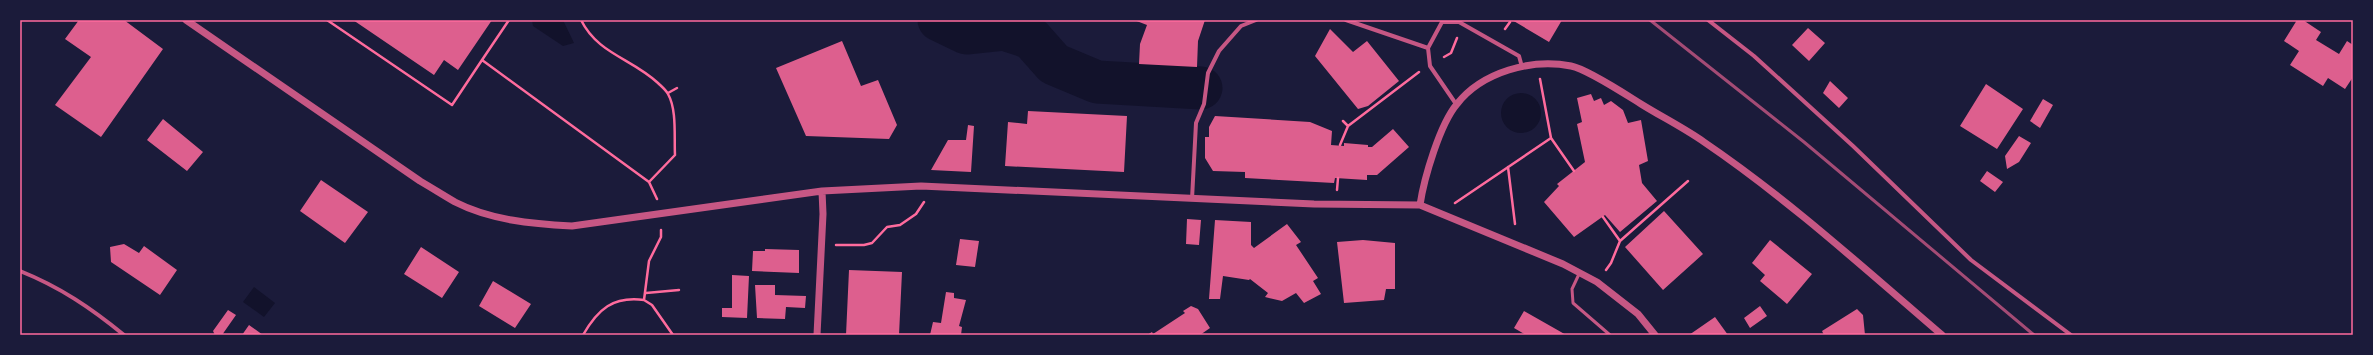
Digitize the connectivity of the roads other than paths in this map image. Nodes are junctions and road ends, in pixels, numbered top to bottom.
1 (186, 20) edge
2 (1256, 20) edge
3 (1346, 20) edge
4 (1708, 20) edge
5 (1441, 21) edge
6 (1428, 48) junction
7 (1522, 67) junction
8 (1456, 104) junction
9 (822, 191) junction
10 (1192, 199) junction
11 (1420, 205) junction
12 (20, 271) edge
13 (1580, 272) junction
14 (124, 335) edge
15 (817, 335) edge
16 (1610, 335) edge
17 (1655, 335) edge
18 (1942, 335) edge
19 (2071, 335) edge

1 - 9 street
2 - 10 street
3 - 6 street
4 - 19 street
5 - 6 street
5 - 7 street
6 - 8 street
7 - 8 street
7 - 18 street
8 - 11 street
9 - 10 street
9 - 15 street
10 - 11 street
11 - 13 street
12 - 14 street
13 - 16 lane
13 - 17 street

